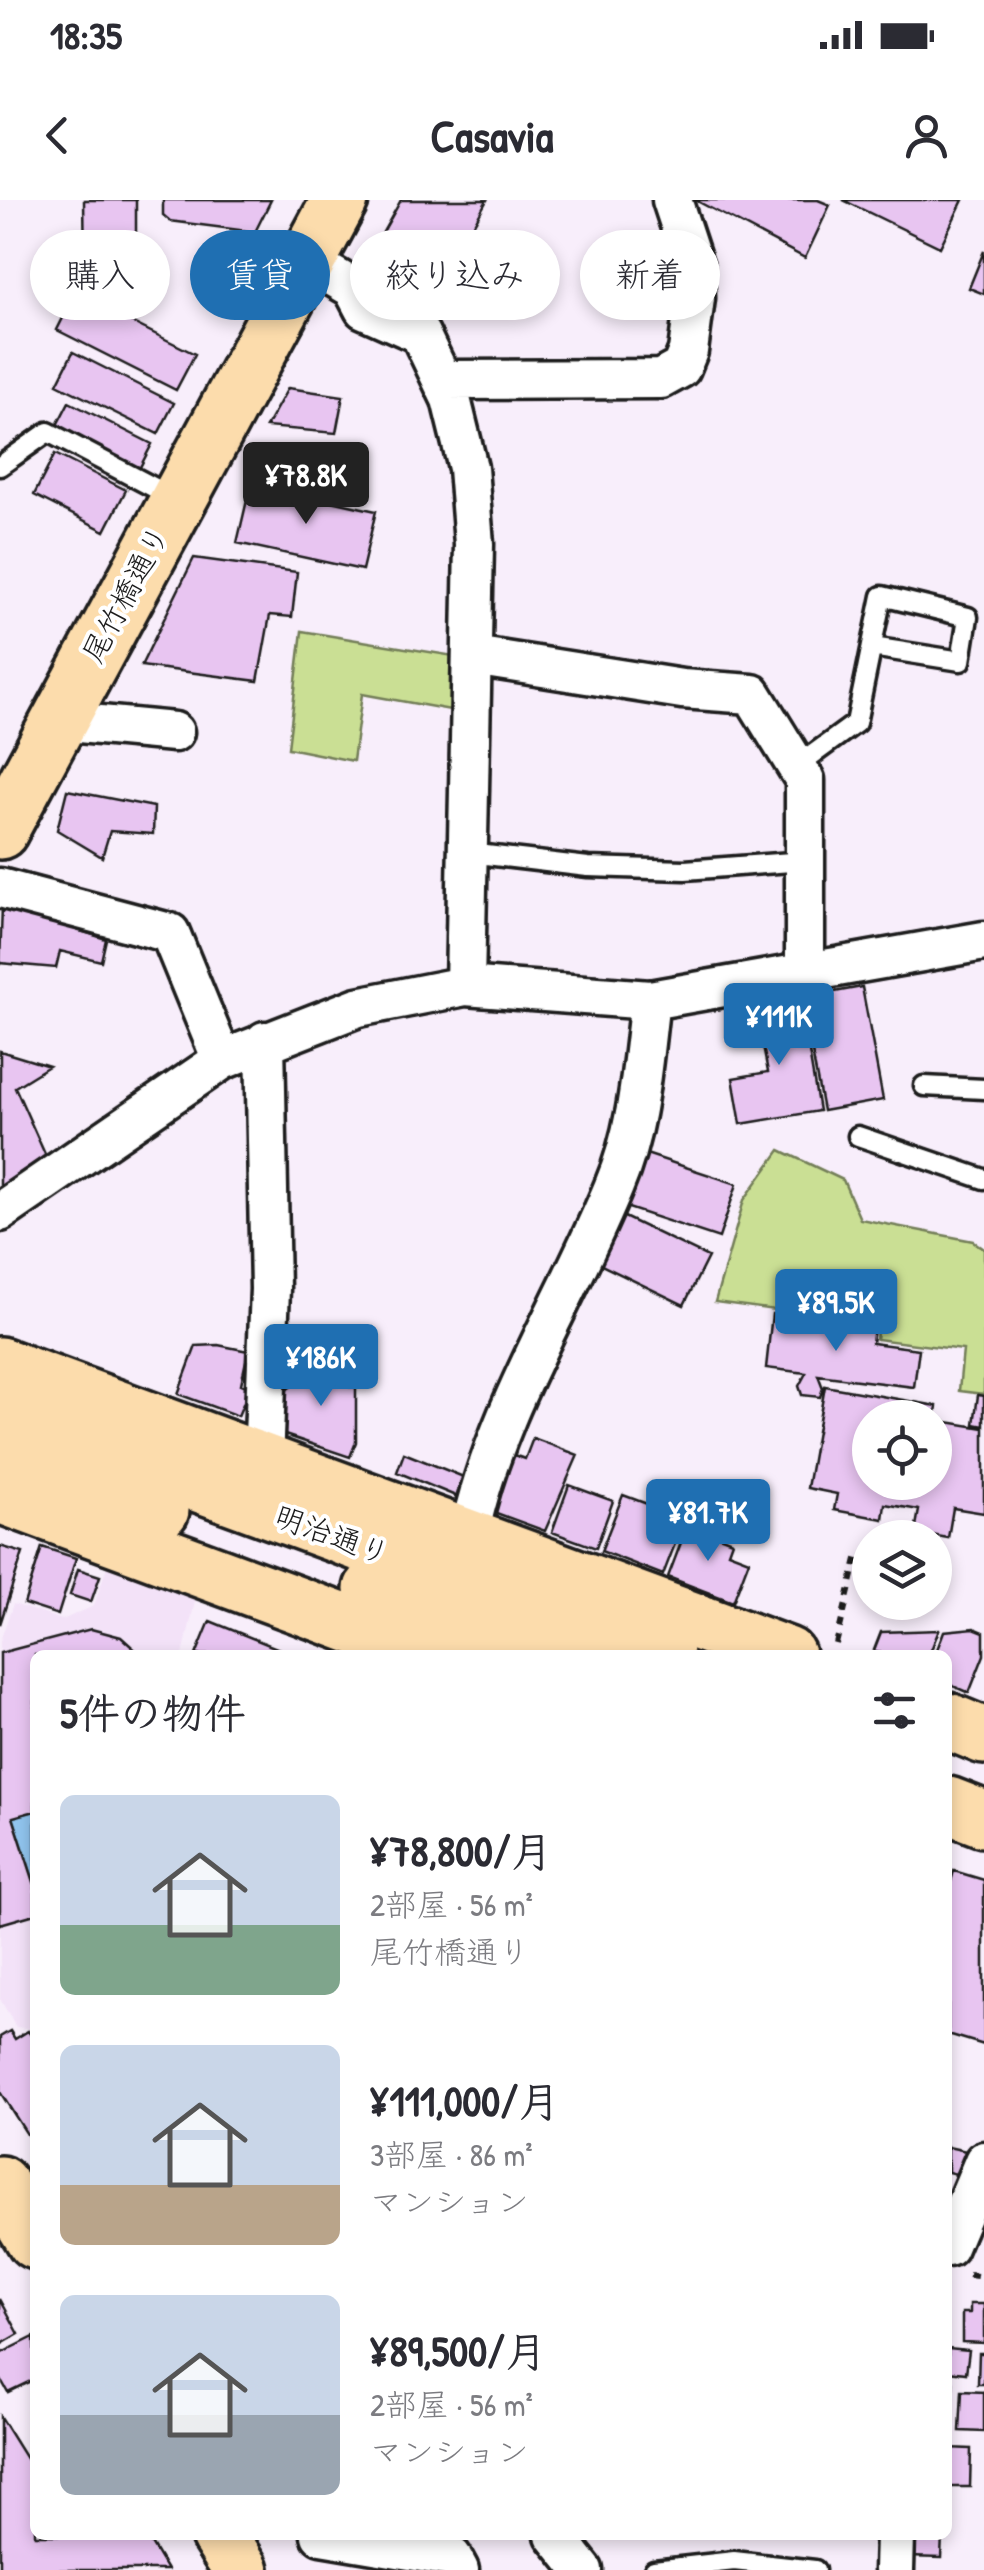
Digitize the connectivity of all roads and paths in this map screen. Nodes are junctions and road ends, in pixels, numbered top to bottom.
1 (340, 200) edge
2 (672, 200) edge
3 (324, 230) edge
4 (330, 274) edge
5 (275, 320) edge
6 (442, 380) junction
7 (0, 466) edge
8 (177, 499) junction
9 (872, 647) junction
10 (473, 656) junction
11 (58, 721) junction
12 (174, 732) dead end
13 (797, 766) junction
14 (4, 814) edge
15 (469, 853) junction
16 (805, 861) junction
17 (0, 888) edge
18 (984, 940) edge
19 (805, 974) junction
20 (465, 986) junction
21 (650, 1000) junction
22 (264, 1041) junction
23 (222, 1060) junction
24 (924, 1086) dead end
25 (984, 1089) edge
26 (858, 1136) dead end
27 (984, 1180) edge
28 (0, 1212) edge
29 (0, 1364) edge
30 (0, 1411) edge
31 (0, 1454) edge
32 (262, 1461) junction
33 (0, 1495) edge
34 (201, 1506) junction
35 (469, 1536) junction
36 (852, 1566) edge
37 (812, 1649) edge
38 (419, 1650) edge
39 (536, 1650) edge
40 (649, 1650) edge
41 (952, 1722) edge
42 (984, 1736) edge
43 (952, 1758) edge
44 (984, 1770) edge
45 (952, 1807) edge
46 (984, 1819) edge
47 (952, 1836) edge
48 (984, 1848) edge
49 (984, 2161) edge
50 (952, 2238) edge
51 (223, 2540) edge
52 (352, 2540) edge
53 (558, 2540) edge
54 (895, 2540) edge
55 (573, 2569) edge
56 (241, 2570) edge
57 (458, 2570) edge
58 (654, 2570) edge
59 (815, 2570) edge
60 (894, 2570) edge

1 - 3 main road, 尾竹橋通り
2 - 6 street
4 - 6 street
5 - 8 main road, 尾竹橋通り
6 - 10 street
7 - 8 lane
8 - 11 main road, 尾竹橋通り
9 - 9 lane
9 - 13 lane
10 - 13 street
10 - 15 street
11 - 12 street
11 - 14 main road, 尾竹橋通り
13 - 16 street
15 - 16 lane
15 - 20 street
16 - 19 street
17 - 23 street
18 - 19 street
19 - 21 street
20 - 21 street
20 - 22 street
21 - 35 street
22 - 23 street
22 - 32 street
23 - 28 street
24 - 25 lane
26 - 27 lane
29 - 32 main road
30 - 34 main road, 明治通り
31 - 34 main road, 明治通り
32 - 35 main road
33 - 38 main road
34 - 39 main road, 明治通り
34 - 40 main road, 明治通り
35 - 37 main road
36 - 37 path
41 - 42 main road
43 - 44 main road
45 - 46 main road
47 - 48 main road
49 - 50 street
51 - 56 main road
52 - 57 street
53 - 55 street
54 - 60 street
58 - 59 lane

